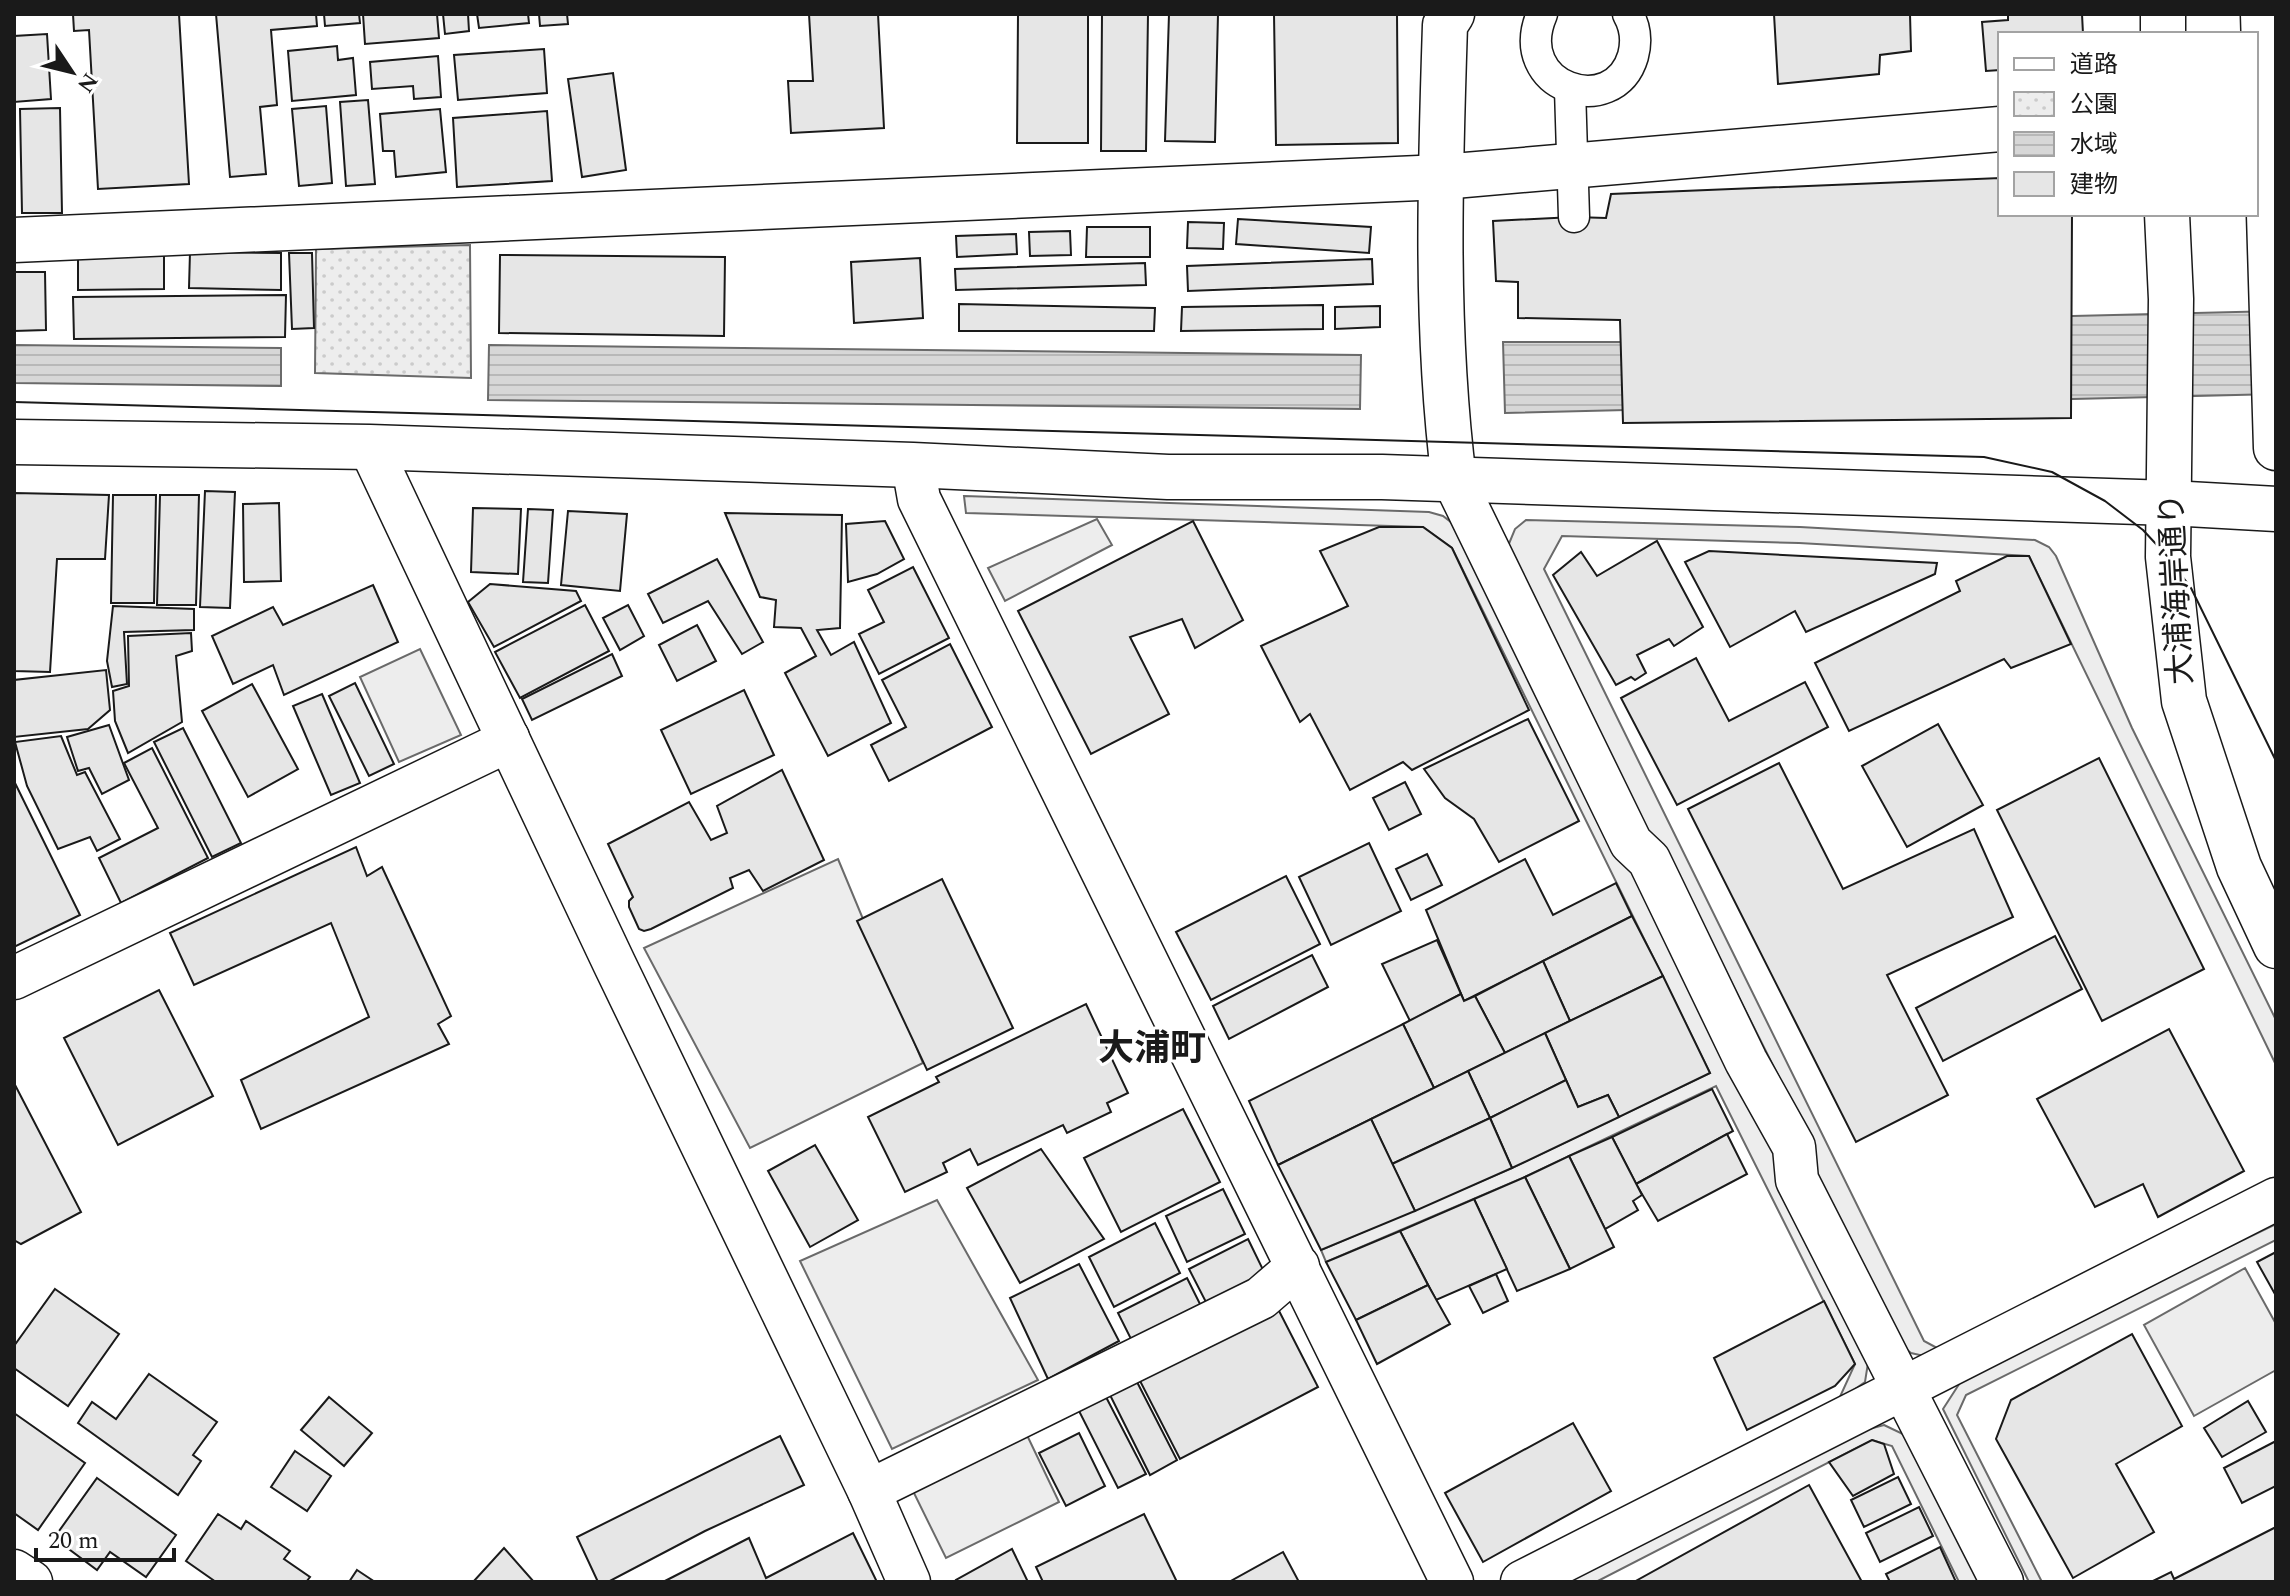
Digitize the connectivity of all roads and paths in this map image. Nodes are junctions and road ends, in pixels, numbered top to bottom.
1 (1452, 14) edge
2 (1542, 14) edge
3 (1628, 14) edge
4 (2263, 14) edge
5 (1570, 89) junction
6 (2261, 112) edge
7 (1998, 129) edge
8 (1442, 177) junction
9 (2167, 216) edge
10 (1574, 217) dead end
11 (14, 240) edge
12 (14, 442) edge
13 (370, 447) junction
14 (2276, 448) edge
15 (913, 465) junction
16 (1454, 480) junction
17 (2170, 503) junction
18 (2276, 509) edge
19 (508, 738) junction
20 (2276, 946) edge
21 (14, 978) edge
22 (2276, 1199) edge
23 (1298, 1266) junction
24 (1904, 1389) junction
25 (869, 1491) junction
26 (14, 1571) edge
27 (31, 1582) edge
28 (909, 1582) edge
29 (1452, 1582) edge
30 (1522, 1582) edge
31 (2002, 1582) edge

1 - 8 main road
2 - 5 street
3 - 5 street
4 - 6 main road
5 - 10 street
6 - 14 main road
7 - 8 main road
8 - 11 main road
8 - 16 main road
9 - 17 main road, 大浦海岸通り
12 - 13 main road
13 - 15 main road
13 - 19 street
15 - 16 main road
15 - 23 street
16 - 17 main road
16 - 24 street
17 - 18 main road
17 - 20 main road, 大浦海岸通り
19 - 21 street
19 - 25 street
22 - 24 street
23 - 25 street
23 - 29 street
24 - 30 street
24 - 31 street
25 - 28 street
26 - 27 street

